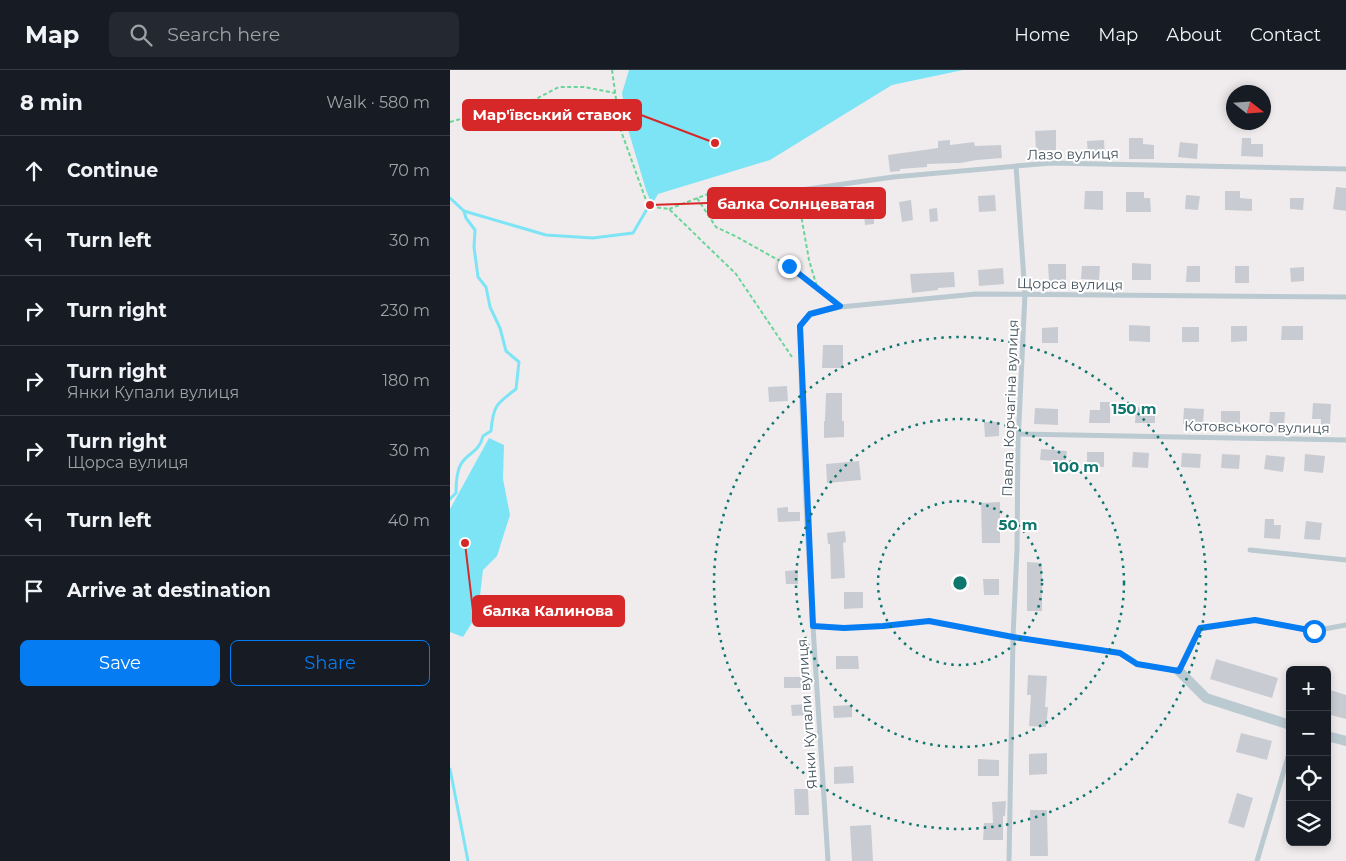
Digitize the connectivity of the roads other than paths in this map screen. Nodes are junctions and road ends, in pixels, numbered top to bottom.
1 (1016, 166) junction
2 (1346, 169) edge
3 (801, 190) road end
4 (1025, 294) junction
5 (1346, 297) edge
6 (800, 326) joint
7 (1019, 434) junction
8 (1346, 440) edge
9 (1250, 550) dead end
10 (1346, 560) edge
11 (1346, 625) edge
12 (1013, 637) junction
13 (1179, 671) junction
14 (1286, 724) edge
15 (1331, 737) edge
16 (1346, 741) edge
17 (1288, 756) edge
18 (828, 861) edge
19 (1009, 861) edge
20 (1257, 861) edge

1 - 2 lane, Лазо вулиця
1 - 3 lane, Лазо вулиця
1 - 4 lane, Павла Корчагіна вулиця
4 - 5 lane, Щорса вулиця
4 - 6 lane, Щорса вулиця
4 - 7 lane, Павла Корчагіна вулиця
6 - 18 lane, Янки Купали вулиця
7 - 8 lane, Котовського вулиця
7 - 12 lane, Павла Корчагіна вулиця
9 - 10 lane
11 - 13 lane
12 - 13 lane
12 - 19 lane, Павла Корчагіна вулиця
13 - 14 street
15 - 16 street
17 - 20 lane

